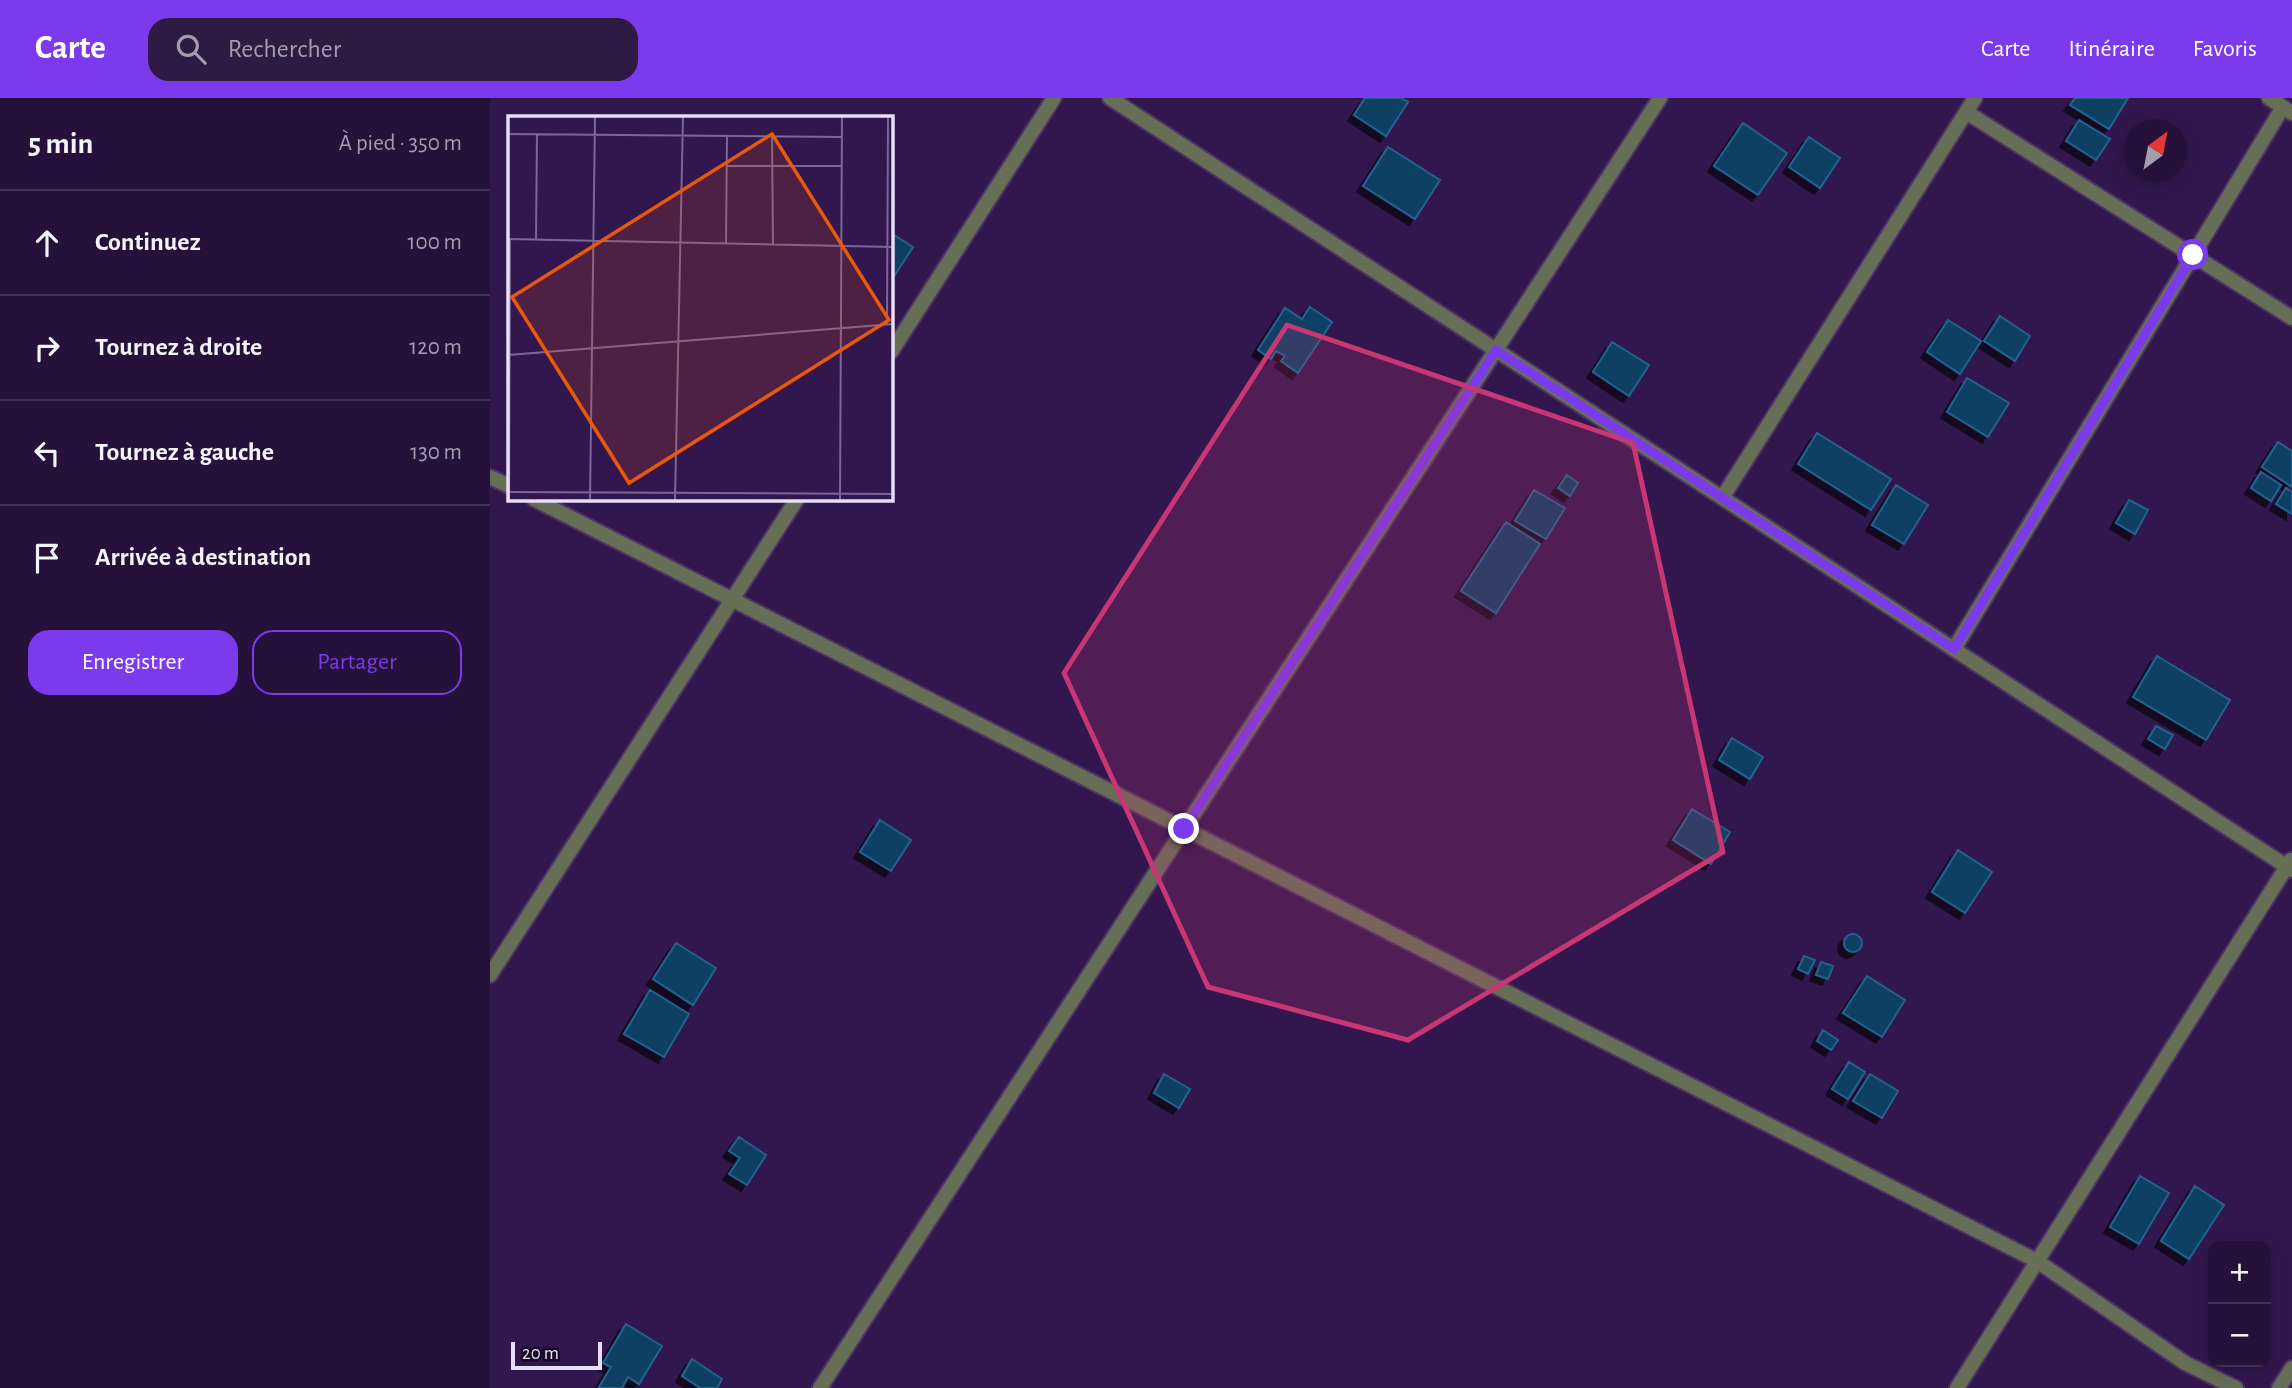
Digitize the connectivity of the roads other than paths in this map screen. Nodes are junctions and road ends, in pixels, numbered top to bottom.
1 (1055, 98) edge
2 (1110, 98) edge
3 (1660, 98) edge
4 (1975, 98) edge
5 (2269, 98) edge
6 (2288, 110) edge
7 (1966, 112) junction
8 (2193, 255) junction
9 (2292, 318) edge
10 (892, 350) edge
11 (1496, 350) junction
12 (490, 477) edge
13 (508, 486) edge
14 (1722, 498) junction
15 (536, 500) edge
16 (796, 500) edge
17 (732, 599) junction
18 (1954, 649) junction
19 (1184, 829) junction
20 (2290, 865) edge
21 (490, 975) edge
22 (2037, 1261) junction
23 (2292, 1368) edge
24 (820, 1388) edge
25 (1957, 1388) edge
26 (2236, 1388) edge
27 (2279, 1388) edge

1 - 10 street
2 - 11 street
3 - 11 street
4 - 7 street
5 - 6 street
6 - 8 street
7 - 8 street
7 - 14 street
8 - 9 street
8 - 18 street
11 - 14 street
11 - 19 street
12 - 13 street
14 - 18 street
15 - 17 street
16 - 17 street
17 - 19 street
17 - 21 street
18 - 20 street
19 - 22 street
19 - 24 street
20 - 22 street
22 - 25 street
22 - 26 street
23 - 27 street

